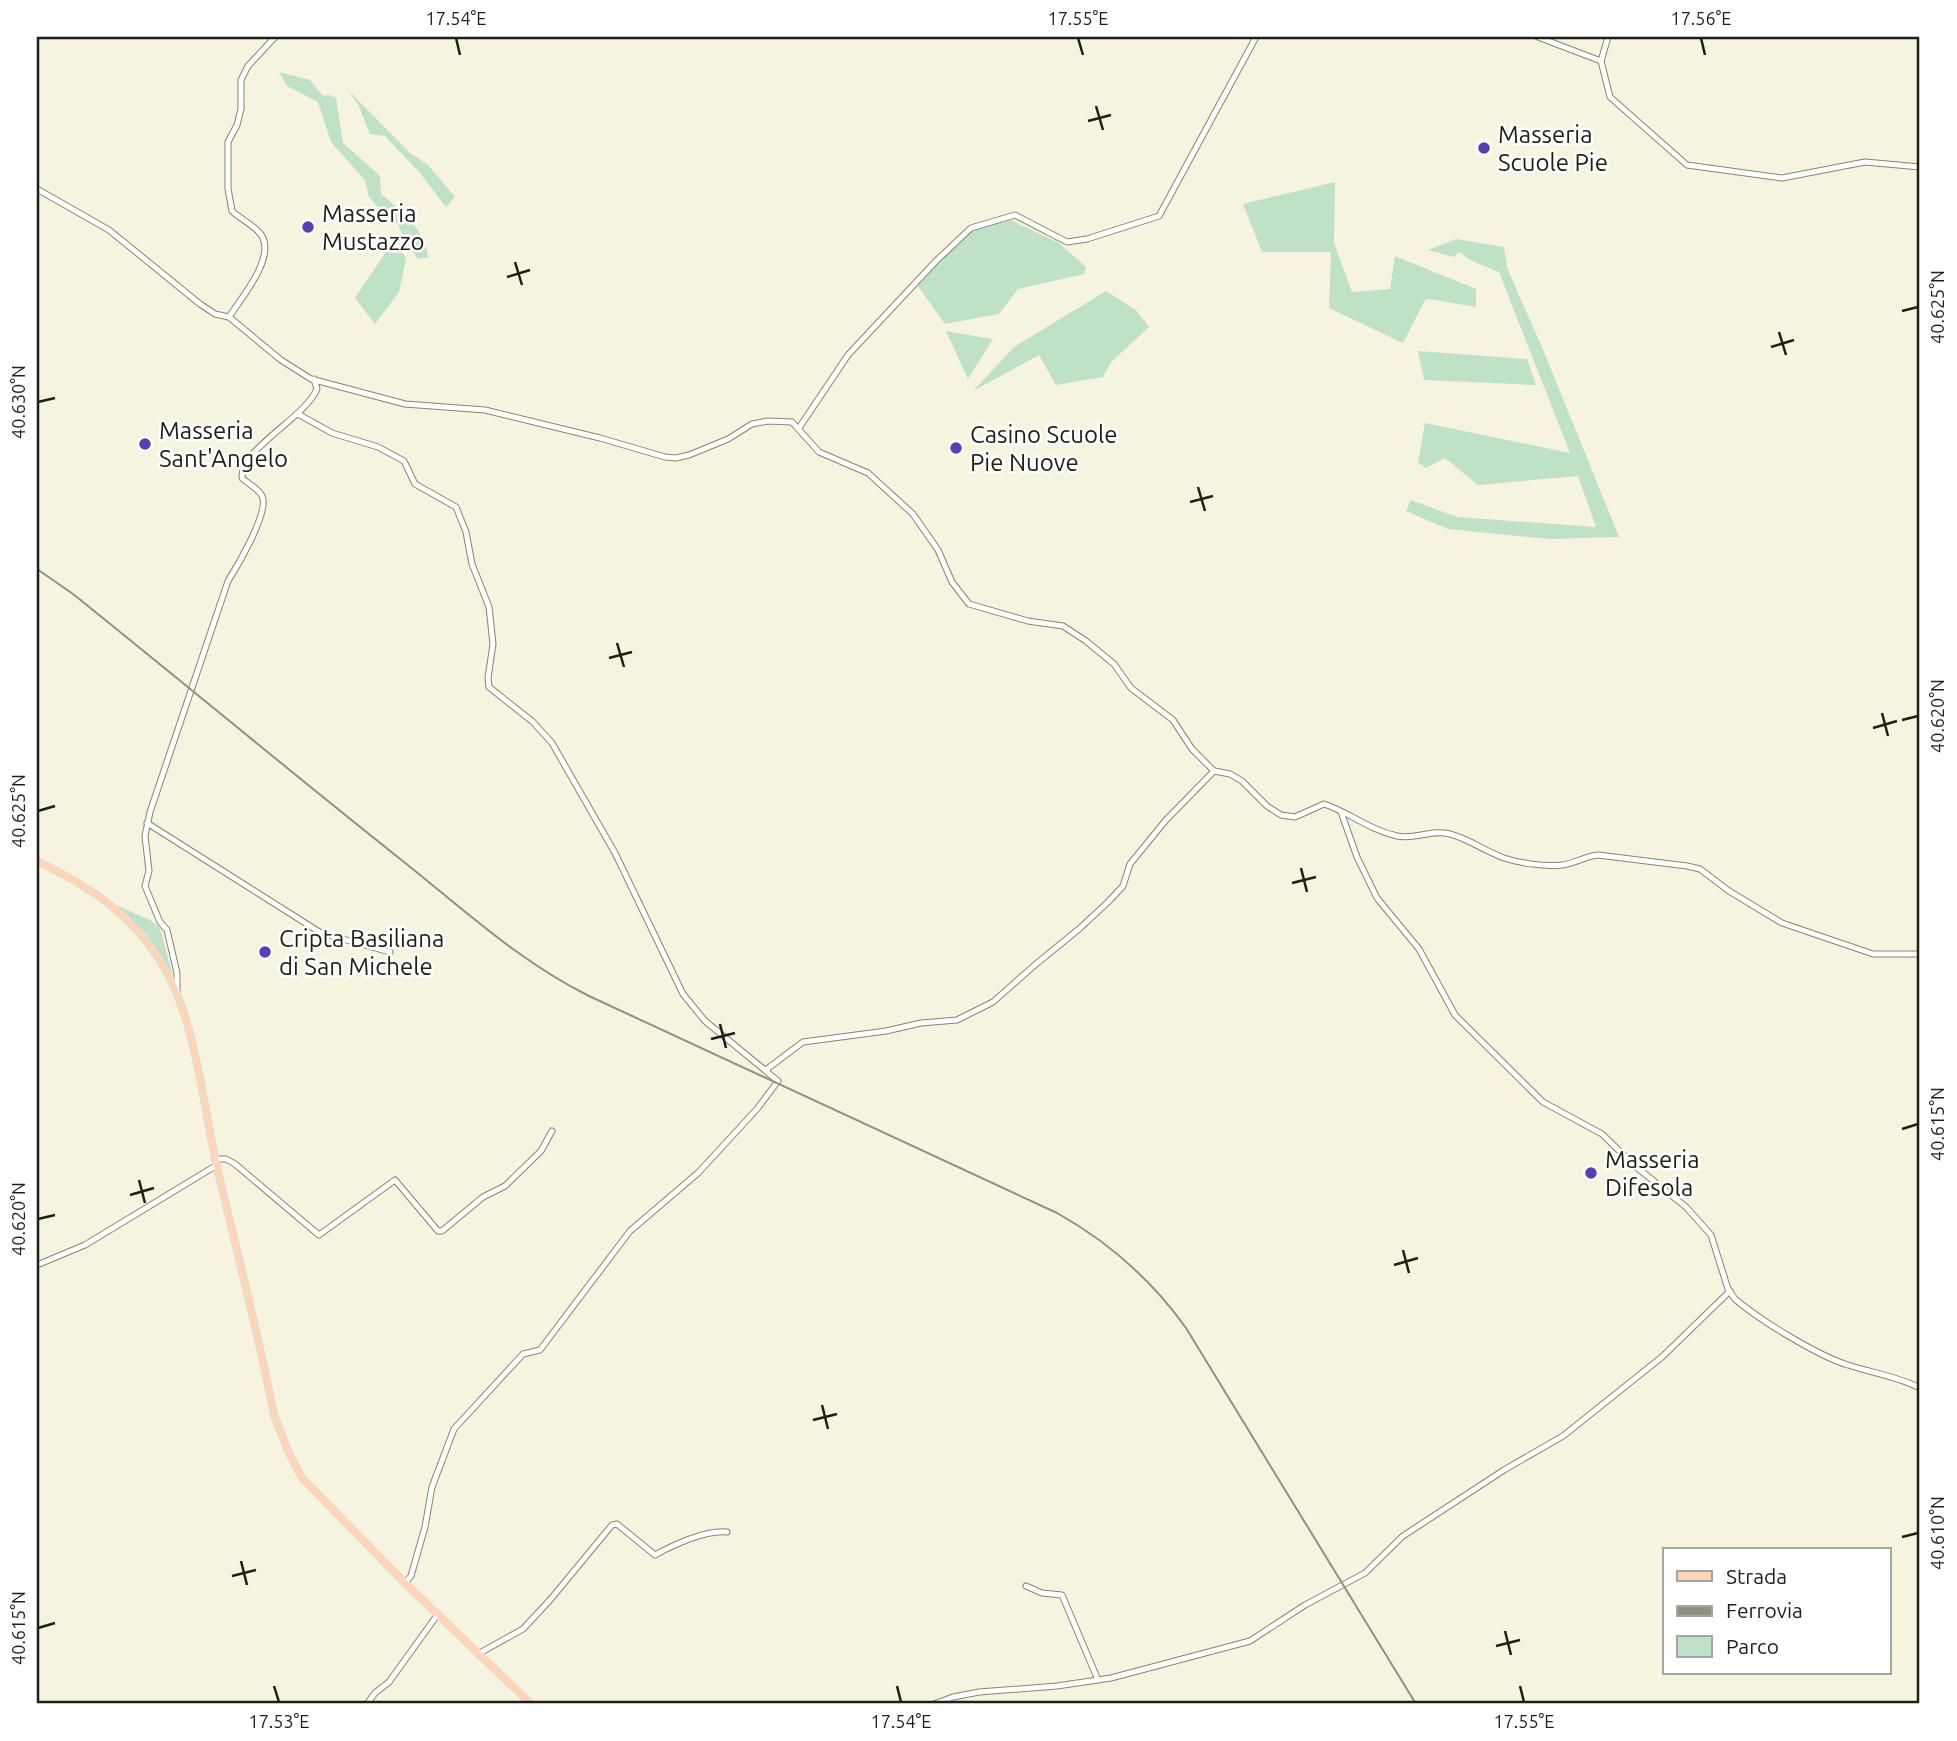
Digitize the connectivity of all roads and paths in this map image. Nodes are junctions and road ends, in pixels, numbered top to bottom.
1 (275, 37) edge
2 (1256, 37) edge
3 (1538, 37) edge
4 (1608, 37) edge
5 (1601, 61) junction
6 (1920, 167) edge
7 (37, 189) edge
8 (229, 317) junction
9 (314, 379) junction
10 (298, 414) junction
11 (799, 428) junction
12 (1214, 771) junction
13 (1341, 812) junction
14 (147, 823) junction
15 (37, 861) edge
16 (390, 952) dead end
17 (1920, 954) edge
18 (177, 993) junction
19 (766, 1071) junction
20 (552, 1131) dead end
21 (216, 1162) junction
22 (37, 1265) edge
23 (1730, 1291) junction
24 (1920, 1388) edge
25 (727, 1532) dead end
26 (405, 1583) junction
27 (1026, 1586) dead end
28 (438, 1614) junction
29 (478, 1654) junction
30 (1098, 1680) junction
31 (367, 1704) edge
32 (531, 1704) edge
33 (934, 1704) edge

1 - 8 street
2 - 11 street
3 - 5 street
4 - 5 street
5 - 6 street
7 - 8 street
8 - 9 street
9 - 10 street
9 - 11 street
10 - 14 street
10 - 19 street
11 - 12 street
12 - 13 street
12 - 19 street
13 - 17 street
13 - 23 street
14 - 16 street
14 - 18 street
15 - 18 main road
18 - 21 main road
19 - 26 street
20 - 21 street
21 - 22 street
21 - 26 main road
23 - 24 street
23 - 30 street
25 - 29 street
26 - 28 main road
27 - 30 street
28 - 29 main road
28 - 31 street
29 - 32 main road
30 - 33 street

